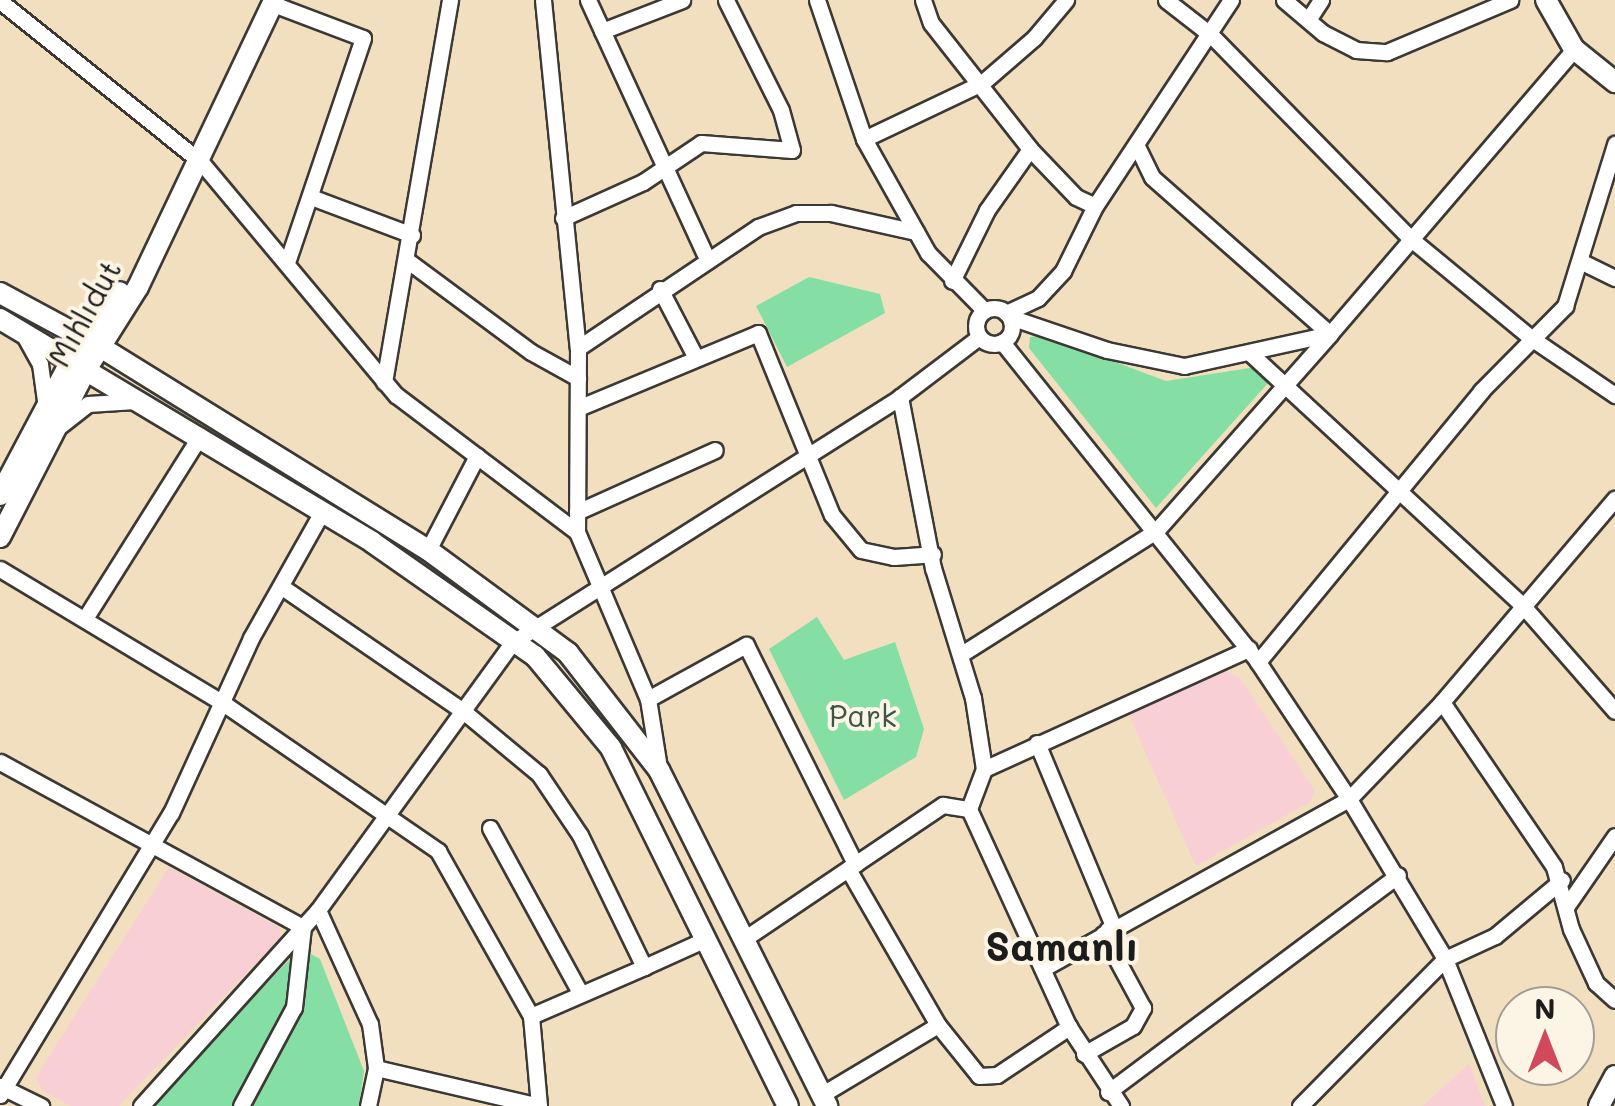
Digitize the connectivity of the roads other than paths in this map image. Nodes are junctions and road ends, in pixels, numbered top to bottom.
1 (450, 0) edge
2 (543, 0) edge
3 (588, 0) edge
4 (682, 0) edge
5 (726, 0) edge
6 (818, 0) edge
7 (923, 0) edge
8 (1066, 0) edge
9 (1166, 0) edge
10 (1231, 0) edge
11 (1284, 0) edge
12 (1321, 0) edge
13 (1510, 0) edge
14 (1546, 0) edge
15 (1, 1) edge
16 (274, 2) edge
17 (1308, 20) junction
18 (602, 31) junction
19 (1211, 35) junction
20 (1574, 49) junction
21 (1615, 82) edge
22 (982, 83) junction
23 (864, 139) junction
24 (1615, 144) edge
25 (1138, 148) junction
26 (1030, 149) junction
27 (201, 162) junction
28 (664, 167) junction
29 (311, 196) junction
30 (1095, 206) junction
31 (563, 218) junction
32 (916, 232) junction
33 (412, 235) junction
34 (1411, 238) junction
35 (288, 260) junction
36 (408, 261) junction
37 (708, 261) junction
38 (1582, 262) junction
39 (1615, 278) edge
40 (952, 281) junction
41 (660, 289) junction
42 (0, 293) edge
43 (984, 310) junction
44 (1008, 315) junction
45 (0, 319) edge
46 (20, 330) junction
47 (1330, 334) junction
48 (979, 337) junction
49 (1531, 338) junction
50 (1002, 342) junction
51 (94, 345) junction
52 (578, 348) junction
53 (1251, 354) junction
54 (695, 356) junction
55 (80, 364) junction
56 (578, 378) junction
57 (384, 382) junction
58 (1288, 387) junction
59 (1615, 396) edge
60 (900, 397) junction
61 (146, 402) junction
62 (46, 408) junction
63 (578, 408) junction
64 (54, 431) junction
65 (200, 436) junction
66 (715, 450) dead end
67 (804, 454) junction
68 (477, 456) junction
69 (1402, 491) junction
70 (0, 495) edge
71 (1615, 499) edge
72 (577, 512) junction
73 (321, 514) junction
74 (1156, 531) junction
75 (577, 532) junction
76 (0, 537) edge
77 (428, 550) junction
78 (933, 554) junction
79 (0, 569) edge
80 (282, 586) junction
81 (602, 586) junction
82 (1524, 607) junction
83 (86, 616) junction
84 (538, 627) junction
85 (513, 642) junction
86 (962, 653) junction
87 (1253, 656) junction
88 (648, 699) junction
89 (220, 701) junction
90 (1442, 702) junction
91 (1614, 706) edge
92 (462, 710) junction
93 (1037, 742) junction
94 (0, 762) edge
95 (984, 769) junction
96 (660, 770) junction
97 (1348, 798) junction
98 (969, 809) junction
99 (388, 816) junction
100 (490, 828) dead end
101 (1615, 836) edge
102 (152, 845) junction
103 (852, 866) junction
104 (1398, 876) junction
105 (1562, 880) junction
106 (1566, 907) junction
107 (318, 910) junction
108 (303, 927) junction
109 (1108, 930) junction
110 (706, 938) junction
111 (744, 938) junction
112 (1444, 959) junction
113 (644, 967) junction
114 (1044, 968) junction
115 (581, 994) junction
116 (1615, 1000) edge
117 (531, 1016) junction
118 (938, 1025) junction
119 (1070, 1026) junction
120 (1084, 1054) junction
121 (376, 1068) junction
122 (1615, 1076) edge
123 (2, 1090) edge
124 (1108, 1092) junction
125 (824, 1100) edge
126 (41, 1106) edge
127 (141, 1106) edge
128 (241, 1106) edge
129 (368, 1106) edge
130 (540, 1106) edge
131 (788, 1106) edge
132 (1121, 1106) edge
133 (1300, 1106) edge
134 (1504, 1106) edge
135 (1599, 1106) edge

1 - 33 street
2 - 31 street
3 - 18 street
4 - 18 street
5 - 28 street
6 - 23 street
7 - 22 street
8 - 22 street
9 - 19 street
10 - 19 street
11 - 17 street
12 - 17 street
13 - 17 street
14 - 20 main road
15 - 27 street
16 - 27 main road, Mıhlıdut
16 - 29 street
18 - 28 street
19 - 25 street
19 - 34 street
20 - 21 main road
20 - 34 street
22 - 23 street
22 - 26 street
23 - 32 street
24 - 38 street
25 - 30 street
25 - 47 street
26 - 30 street
26 - 40 street
27 - 35 street
27 - 51 main road, Mıhlıdut
28 - 31 street
28 - 37 street
29 - 33 street
29 - 35 street
30 - 44 street
31 - 52 street
32 - 37 street
32 - 40 street
33 - 36 street
34 - 47 street
34 - 49 street
35 - 57 street
36 - 56 street
36 - 57 street
37 - 41 street
38 - 39 street
38 - 49 street
40 - 43 street
41 - 52 street
41 - 54 street
42 - 51 main road
43 - 44 street
43 - 48 street
44 - 50 street
44 - 53 street
45 - 46 main road
46 - 55 main road
46 - 62 street
47 - 53 street
47 - 58 street
48 - 50 street
48 - 60 street
49 - 59 street
49 - 69 street
50 - 74 street
51 - 55 main road, Mıhlıdut
51 - 77 main road
52 - 56 street
53 - 58 street
54 - 63 street
54 - 67 street
55 - 61 main road
55 - 62 main road, Mıhlıdut
55 - 64 main road, Mıhlıdut
56 - 63 street
57 - 68 street
58 - 69 street
58 - 74 street
60 - 67 street
60 - 78 street
61 - 64 street
61 - 65 main road
62 - 70 main road, Mıhlıdut
63 - 72 street
64 - 76 main road, Mıhlıdut
65 - 73 main road
65 - 83 street
66 - 72 street
67 - 78 street
67 - 81 street
68 - 75 street
68 - 77 street
69 - 82 street
69 - 87 street
71 - 82 street
72 - 75 street
73 - 80 street
73 - 85 main road
74 - 86 street
74 - 87 street
75 - 81 street
77 - 84 main road
78 - 86 street
79 - 83 street
80 - 89 street
80 - 92 street
81 - 84 street
81 - 88 street
82 - 90 street
82 - 91 street
83 - 89 street
84 - 85 street
84 - 96 main road
85 - 92 street
85 - 110 main road
86 - 95 street
87 - 93 street
87 - 97 street
88 - 96 street
88 - 103 street
89 - 99 street
89 - 102 street
90 - 97 street
90 - 105 street
92 - 99 street
92 - 113 street
93 - 95 street
93 - 109 street
94 - 102 street
95 - 98 street
96 - 111 main road
97 - 104 street
97 - 109 street
98 - 103 street
98 - 114 street
99 - 107 street
99 - 117 street
100 - 115 street
101 - 106 street
102 - 108 street
102 - 123 street
103 - 111 street
103 - 118 street
104 - 112 street
104 - 124 street
105 - 106 street
105 - 112 street
106 - 116 street
107 - 108 street
107 - 121 street
108 - 127 street
108 - 128 street
109 - 114 street
109 - 120 street
110 - 113 street
110 - 131 main road
111 - 125 main road
112 - 133 street
112 - 134 street
113 - 115 street
114 - 119 street
115 - 117 street
117 - 130 street
118 - 119 street
118 - 125 street
119 - 120 street
120 - 124 street
121 - 129 street
121 - 130 street
122 - 135 main road
123 - 126 street
124 - 132 street

